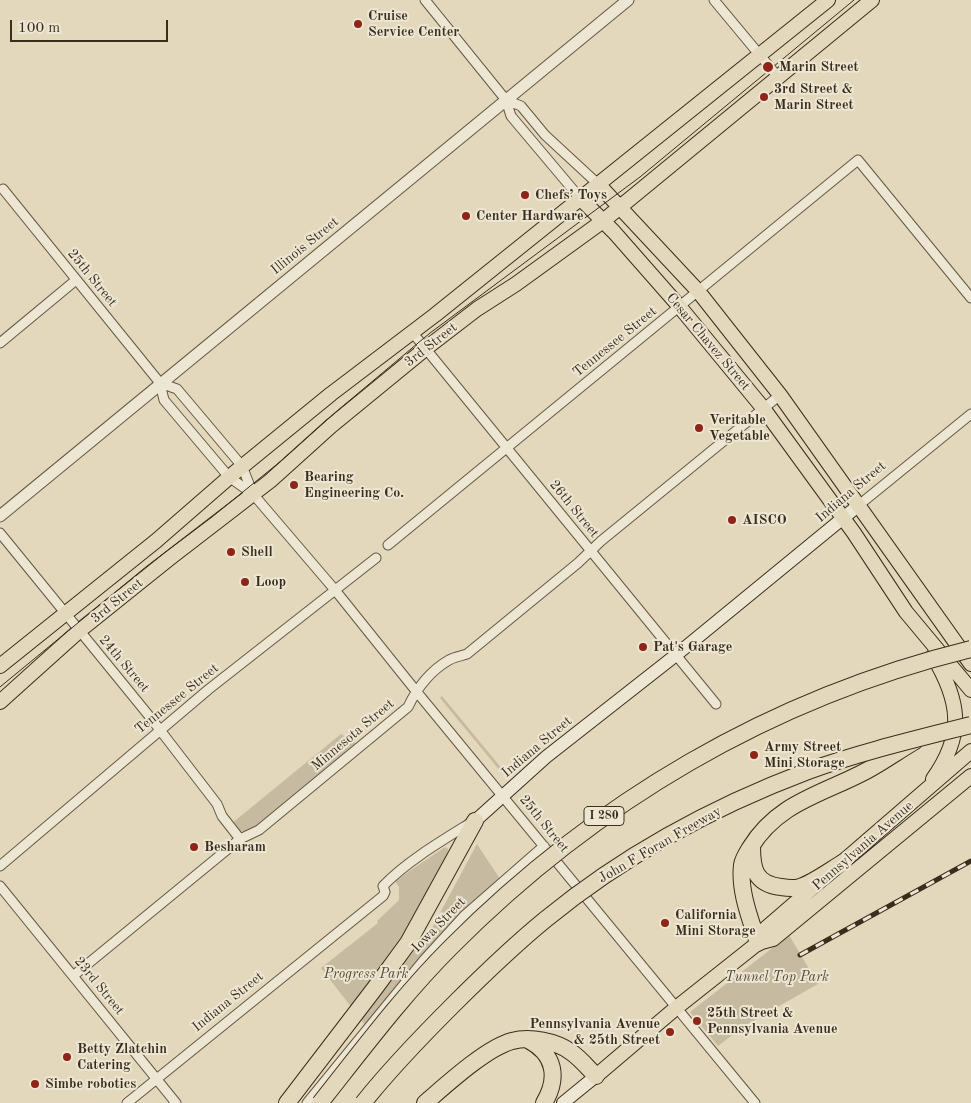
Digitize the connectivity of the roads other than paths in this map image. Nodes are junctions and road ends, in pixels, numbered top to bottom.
1 (425, 0) edge
2 (628, 0) edge
3 (714, 0) edge
4 (828, 0) edge
5 (872, 0) edge
6 (759, 55) junction
7 (778, 77) junction
8 (506, 100) junction
9 (598, 184) junction
10 (3, 189) dead end
11 (580, 198) junction
12 (620, 207) junction
13 (603, 221) junction
14 (76, 280) junction
15 (698, 291) junction
16 (971, 298) edge
17 (679, 306) junction
18 (412, 332) junction
19 (0, 342) edge
20 (425, 349) junction
21 (160, 383) junction
22 (780, 394) junction
23 (763, 408) junction
24 (971, 414) edge
25 (506, 448) junction
26 (242, 466) junction
27 (229, 477) junction
28 (253, 494) junction
29 (859, 505) junction
30 (0, 516) edge
31 (843, 518) junction
32 (0, 533) edge
33 (388, 545) dead end
34 (591, 551) junction
35 (376, 558) dead end
36 (335, 590) junction
37 (906, 612) junction
38 (66, 614) junction
39 (79, 632) junction
40 (971, 649) edge
41 (676, 655) junction
42 (971, 664) edge
43 (0, 666) edge
44 (971, 690) edge
45 (416, 691) junction
46 (0, 702) edge
47 (716, 704) dead end
48 (971, 725) edge
49 (160, 730) junction
50 (918, 738) junction
51 (971, 751) edge
52 (971, 776) edge
53 (502, 795) junction
54 (920, 797) junction
55 (474, 820) junction
56 (240, 839) junction
57 (754, 843) junction
58 (544, 846) junction
59 (844, 862) junction
60 (0, 866) edge
61 (0, 886) edge
62 (758, 943) junction
63 (73, 976) junction
64 (676, 1008) junction
65 (528, 1040) junction
66 (596, 1076) junction
67 (156, 1079) junction
68 (127, 1103) edge
69 (176, 1103) edge
70 (286, 1103) edge
71 (307, 1103) edge
72 (320, 1103) edge
73 (363, 1103) edge
74 (425, 1103) edge
75 (544, 1103) edge
76 (563, 1103) edge
77 (756, 1103) edge

1 - 8 street, Cesar Chavez Street
2 - 8 street, Illinois Street
3 - 6 street
4 - 6 main road, 3rd Street
5 - 7 main road, 3rd Street
6 - 7 street
6 - 9 main road, 3rd Street
7 - 12 main road, 3rd Street
8 - 9 street, Cesar Chavez Street
8 - 11 street, Cesar Chavez Street
8 - 21 street, Illinois Street
9 - 11 main road, 3rd Street
9 - 12 main road, Cesar Chavez Street
10 - 14 street, 25th Street
11 - 13 main road, Cesar Chavez Street
11 - 18 main road, 3rd Street
12 - 13 main road, 3rd Street
12 - 15 main road, Cesar Chavez Street
13 - 17 main road, Cesar Chavez Street
13 - 20 main road, 3rd Street
14 - 19 street
14 - 21 street, 25th Street
15 - 16 street, Tennessee Street
15 - 17 street, Tennessee Street
15 - 22 main road, Cesar Chavez Street
17 - 23 main road, Cesar Chavez Street
17 - 25 street, Tennessee Street
18 - 20 street, 26th Street
18 - 26 main road, 3rd Street
20 - 25 street, 26th Street
20 - 28 main road, 3rd Street
21 - 26 street, 25th Street
21 - 27 street, 25th Street
21 - 30 street, Illinois Street
22 - 23 street, Minnesota Street
22 - 29 main road, Cesar Chavez Street
23 - 31 main road, Cesar Chavez Street
23 - 34 street, Minnesota Street
24 - 29 street, Indiana Street
25 - 33 street, Tennessee Street
25 - 34 street, 26th Street
26 - 27 main road, 3rd Street
26 - 28 street, 25th Street
27 - 28 street, 25th Street
27 - 38 main road, 3rd Street
28 - 36 street, 25th Street
28 - 39 main road, 3rd Street
29 - 31 main road, Indiana Street
29 - 42 main road, Cesar Chavez Street
31 - 37 main road, Cesar Chavez Street
31 - 41 main road, Indiana Street
32 - 38 street, 24th Street
34 - 41 street, 26th Street
34 - 45 street, Minnesota Street
35 - 36 street, Tennessee Street
36 - 45 street, 25th Street
36 - 49 street, Tennessee Street
37 - 44 main road, Cesar Chavez Street
37 - 54 main road
38 - 39 street, 24th Street
38 - 43 main road, 3rd Street
39 - 46 main road, 3rd Street
39 - 49 street, 24th Street
40 - 72 highway, I 280, bridge
41 - 47 street, 26th Street
41 - 53 main road, Indiana Street
45 - 53 street, 25th Street
45 - 56 street, Minnesota Street
48 - 50 highway, John F Foran Freeway, bridge
49 - 56 street, 24th Street
49 - 60 street, Tennessee Street
50 - 57 highway, bridge
50 - 73 highway, John F Foran Freeway, bridge
51 - 54 main road, Pennsylvania Avenue
52 - 62 main road, Pennsylvania Avenue
53 - 55 main road, Indiana Street
53 - 58 street, 25th Street
54 - 59 main road, Pennsylvania Avenue
55 - 67 street, Indiana Street
55 - 70 highway
56 - 63 street, Minnesota Street
57 - 59 highway
57 - 62 highway
58 - 64 street, 25th Street
58 - 71 street, Iowa Street
59 - 62 main road, Pennsylvania Avenue
61 - 63 street, 23rd Street
62 - 64 main road, Pennsylvania Avenue
63 - 67 street, 23rd Street
64 - 66 main road, Pennsylvania Avenue
64 - 77 street, 25th Street
65 - 66 highway
65 - 74 highway
65 - 75 highway
66 - 76 main road, Pennsylvania Avenue
67 - 68 street, Indiana Street
67 - 69 street, 23rd Street

